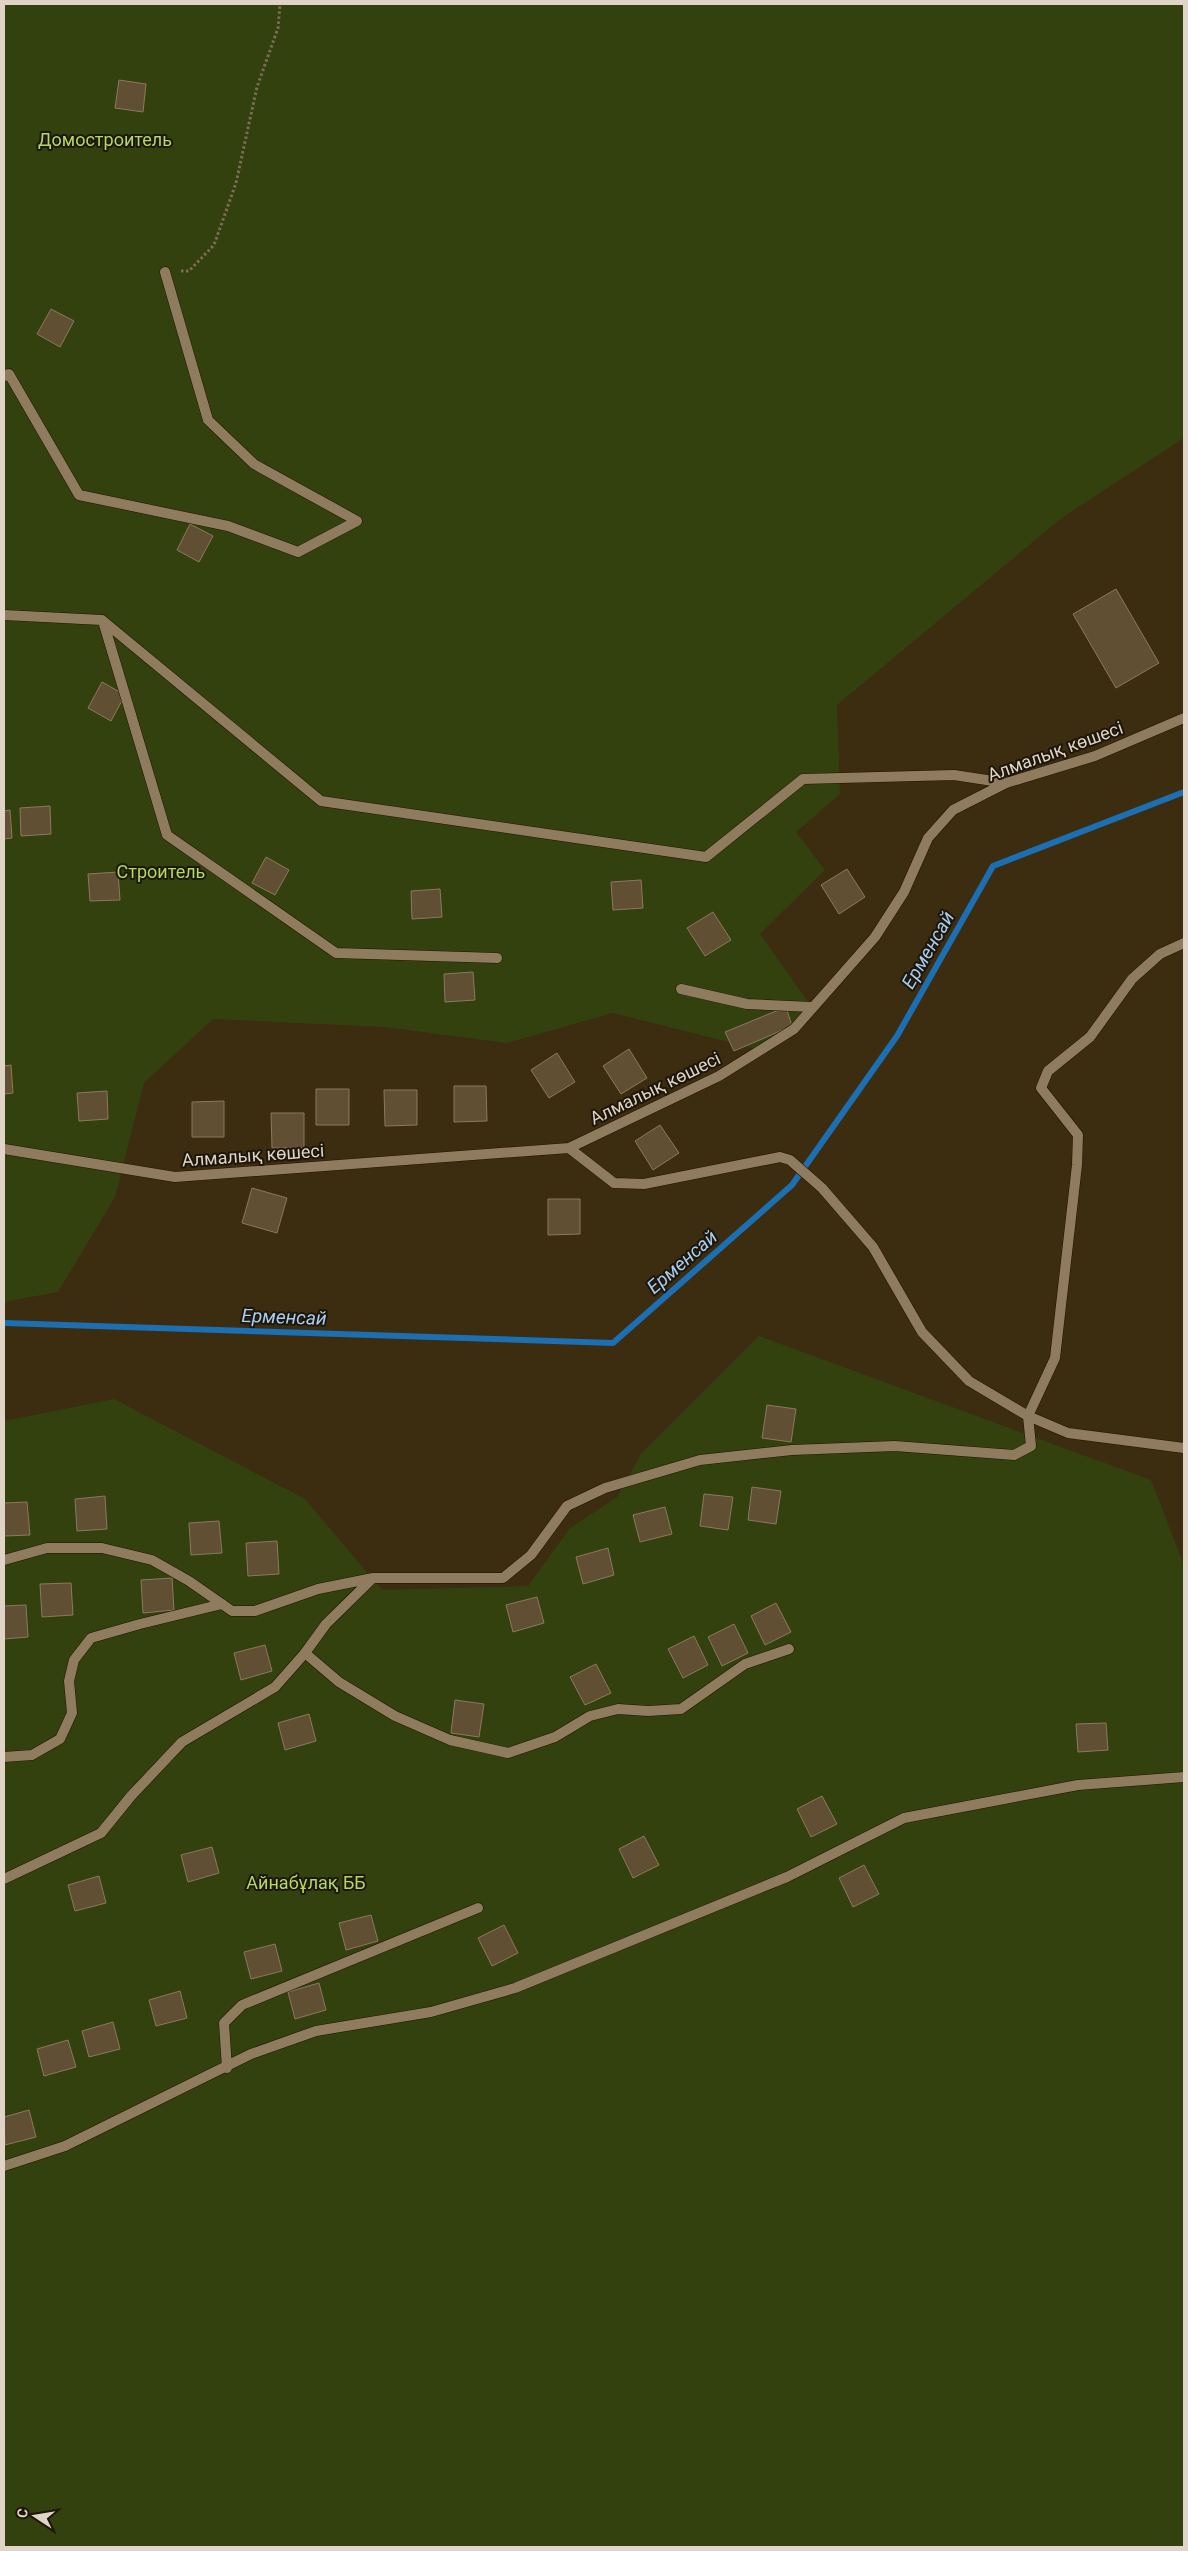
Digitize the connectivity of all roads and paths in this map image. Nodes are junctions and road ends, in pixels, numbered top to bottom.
1 (280, 4) edge
2 (165, 272) joint
3 (4, 376) edge
4 (4, 615) edge
5 (102, 620) junction
6 (1184, 718) edge
7 (1006, 783) junction
8 (1184, 943) edge
9 (497, 958) dead end
10 (681, 989) dead end
11 (812, 1007) junction
12 (569, 1148) junction
13 (4, 1149) edge
14 (1028, 1416) junction
15 (1184, 1448) edge
16 (4, 1560) edge
17 (372, 1578) junction
18 (222, 1604) junction
19 (789, 1648) dead end
20 (305, 1653) junction
21 (4, 1757) edge
22 (1184, 1777) edge
23 (4, 1879) edge
24 (478, 1908) dead end
25 (227, 2068) junction
26 (4, 2166) edge

1 - 2 path
2 - 3 street
4 - 5 street
5 - 7 street
5 - 9 street
6 - 7 street, Алмалық көшесі
7 - 11 street, Алмалық көшесі
8 - 14 street
10 - 11 street
11 - 12 street, Алмалық көшесі
12 - 13 street, Алмалық көшесі
12 - 14 street
14 - 15 street
14 - 17 street
16 - 18 street
17 - 18 street
17 - 20 street
18 - 21 street
19 - 20 street
20 - 23 street
22 - 25 street
24 - 25 street
25 - 26 street

